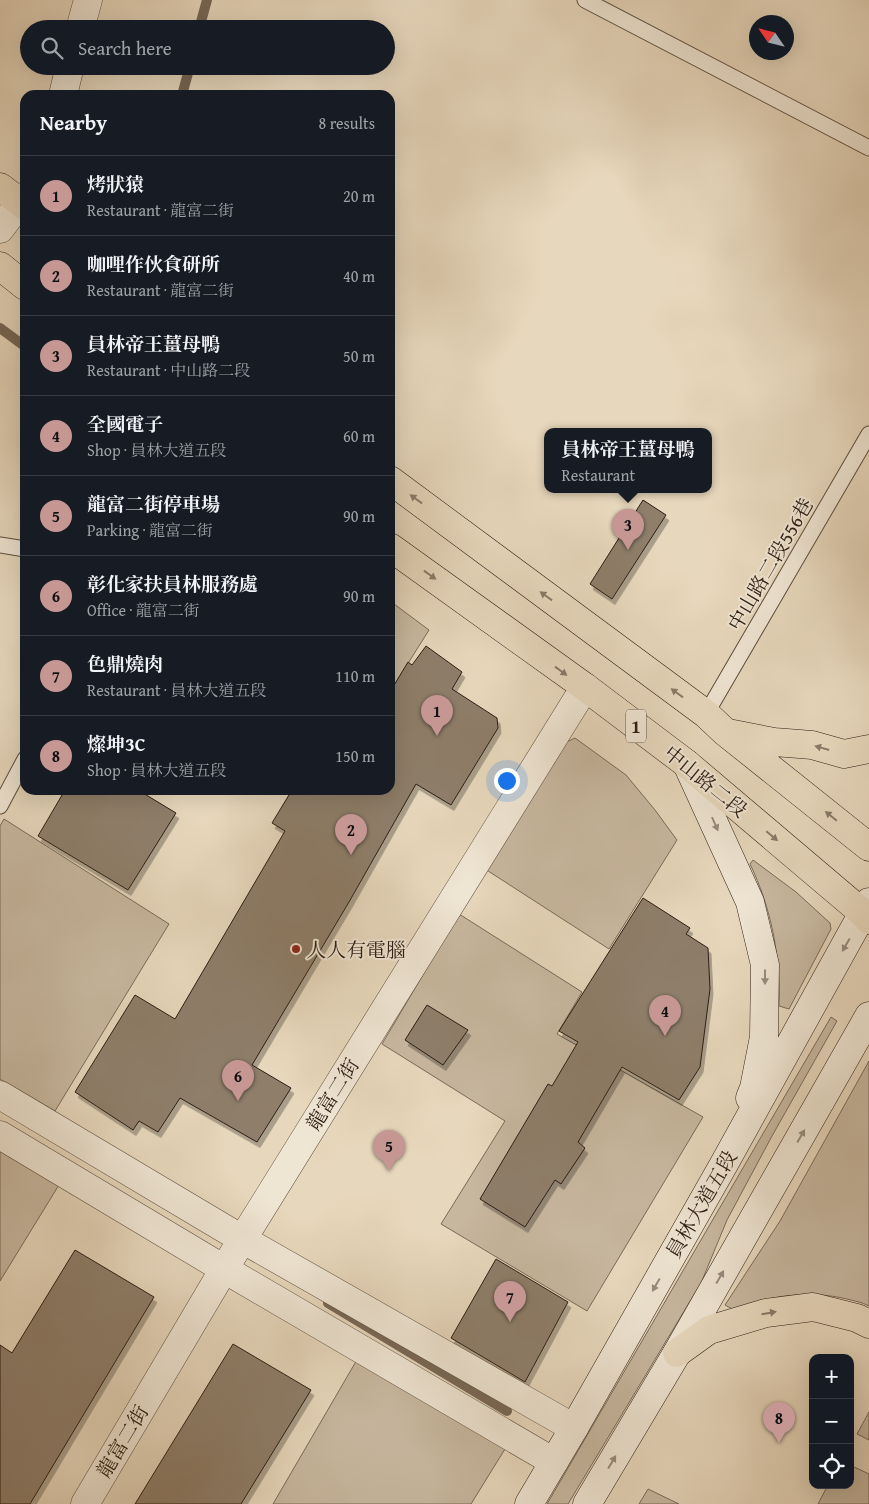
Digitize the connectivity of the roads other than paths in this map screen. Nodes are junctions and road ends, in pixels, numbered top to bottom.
1 (88, 0) edge
2 (585, 0) edge
3 (82, 20) edge
4 (68, 75) edge
5 (64, 90) edge
6 (869, 148) edge
7 (18, 198) edge
8 (0, 229) edge
9 (0, 266) edge
10 (20, 282) edge
11 (869, 434) edge
12 (395, 484) edge
13 (0, 545) edge
14 (20, 549) edge
15 (395, 551) edge
16 (585, 688) junction
17 (716, 723) junction
18 (869, 749) edge
19 (687, 764) junction
20 (20, 767) edge
21 (2, 797) edge
22 (869, 846) edge
23 (867, 912) edge
24 (869, 1016) edge
25 (0, 1095) edge
26 (0, 1135) edge
27 (724, 1164) junction
28 (242, 1239) junction
29 (224, 1269) junction
30 (869, 1324) edge
31 (677, 1353) junction
32 (574, 1428) junction
33 (554, 1462) junction
34 (85, 1504) edge
35 (529, 1504) edge
36 (586, 1504) edge

1 - 3 street
2 - 6 lane
4 - 5 street
7 - 8 street
9 - 10 main road
11 - 17 lane, 中山路二段556巷
17 -> 12 main road
13 - 14 lane
15 -> 16 main road, 中山路二段 / 1
16 - 19 main road, 中山路二段 / 1
16 - 28 street, 龍富二街
18 -> 17 main road
22 -> 17 main road
19 -> 23 main road, 中山路二段 / 1
19 -> 27 street
20 - 21 lane
23 -> 27 street, 員林大道五段
31 -> 24 street
25 - 28 street
26 - 29 street
27 -> 32 street, 員林大道五段
28 - 29 street, 龍富二街
28 - 32 street
29 - 33 street
29 - 34 street, 龍富二街
31 -> 30 main road
36 -> 31 street
32 - 33 street, 員林大道五段
33 - 35 street, 員林大道五段

